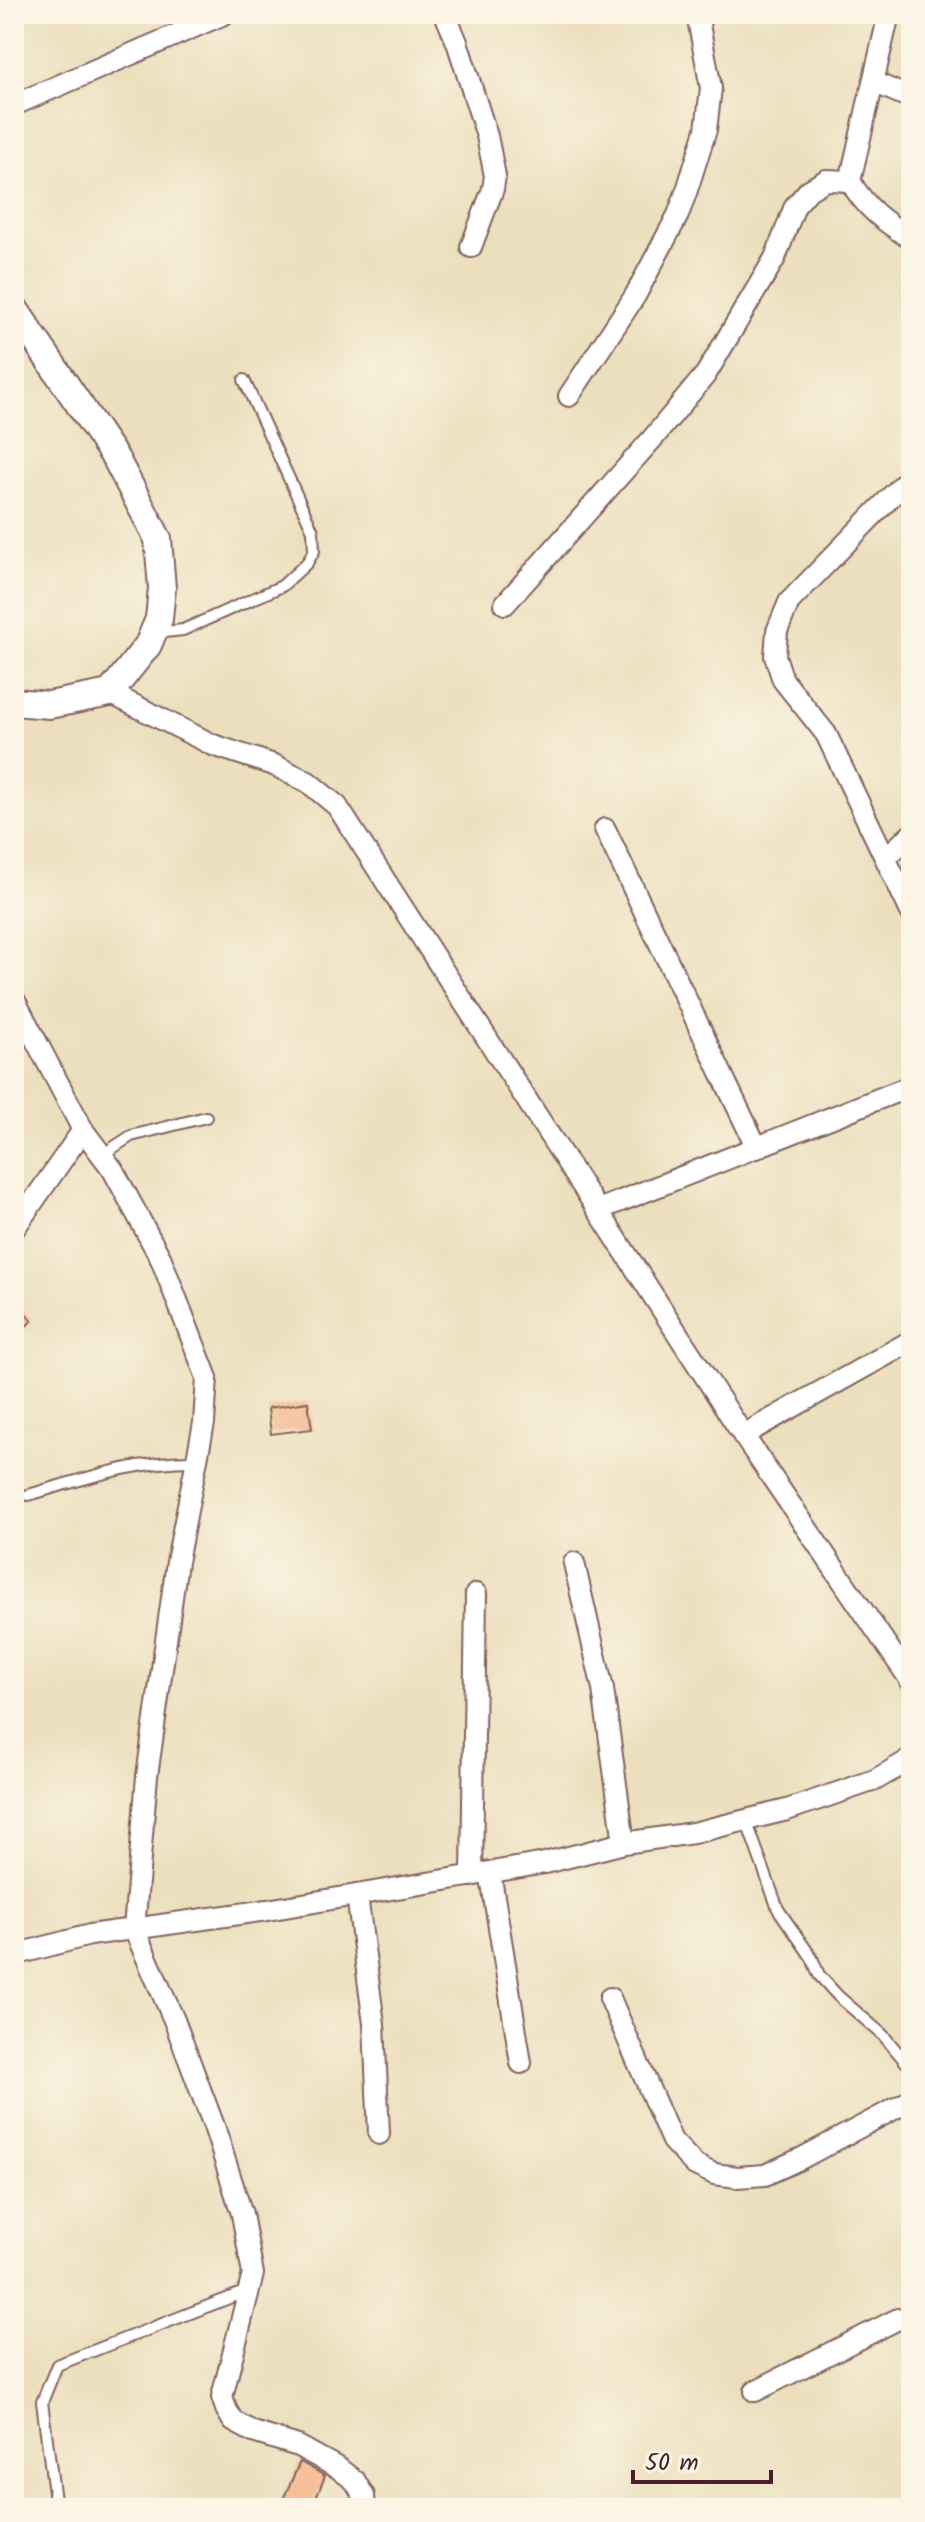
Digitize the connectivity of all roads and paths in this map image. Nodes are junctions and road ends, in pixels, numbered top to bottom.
1 (224, 14) edge
2 (445, 14) edge
3 (697, 14) edge
4 (889, 14) edge
5 (873, 82) junction
6 (911, 98) edge
7 (14, 105) edge
8 (850, 181) junction
9 (911, 239) edge
10 (471, 247) dead end
11 (14, 308) edge
12 (244, 380) dead end
13 (569, 396) dead end
14 (911, 476) edge
15 (505, 604) dead end
16 (153, 633) junction
17 (110, 693) junction
18 (14, 702) edge
19 (605, 829) dead end
20 (911, 835) edge
21 (886, 857) junction
22 (911, 912) edge
23 (14, 999) edge
24 (911, 1086) edge
25 (206, 1117) dead end
26 (83, 1130) junction
27 (757, 1148) junction
28 (102, 1155) junction
29 (598, 1210) junction
30 (14, 1229) edge
31 (911, 1341) edge
32 (743, 1435) junction
33 (196, 1461) junction
34 (28, 1495) dead end
35 (574, 1563) dead end
36 (476, 1594) dead end
37 (911, 1681) edge
38 (911, 1759) edge
39 (746, 1820) junction
40 (624, 1843) junction
41 (481, 1874) junction
42 (357, 1895) junction
43 (134, 1929) junction
44 (14, 1955) edge
45 (610, 1998) dead end
46 (521, 2063) dead end
47 (911, 2068) edge
48 (911, 2100) edge
49 (379, 2134) dead end
50 (249, 2290) junction
51 (911, 2318) edge
52 (755, 2391) dead end
53 (56, 2508) edge
54 (365, 2508) edge

1 - 7 street
2 - 10 street
3 - 13 street
4 - 5 street
5 - 6 street
5 - 8 street
8 - 9 street
8 - 15 street
11 - 16 street
12 - 16 lane
14 - 21 street
16 - 17 street
17 - 18 street
17 - 29 street
19 - 27 street
20 - 21 street
21 - 22 street
23 - 26 street
24 - 27 street
25 - 28 lane
26 - 28 street
26 - 30 street
27 - 29 street
28 - 33 street
29 - 32 street
31 - 32 street
32 - 37 street
33 - 34 lane
33 - 43 street
35 - 40 street
36 - 41 street
38 - 39 street
39 - 40 street
39 - 47 lane
40 - 41 street
41 - 42 street
41 - 46 street
42 - 43 street
42 - 49 street
43 - 44 street
43 - 50 street
45 - 48 street
50 - 53 lane
50 - 54 street
51 - 52 street

